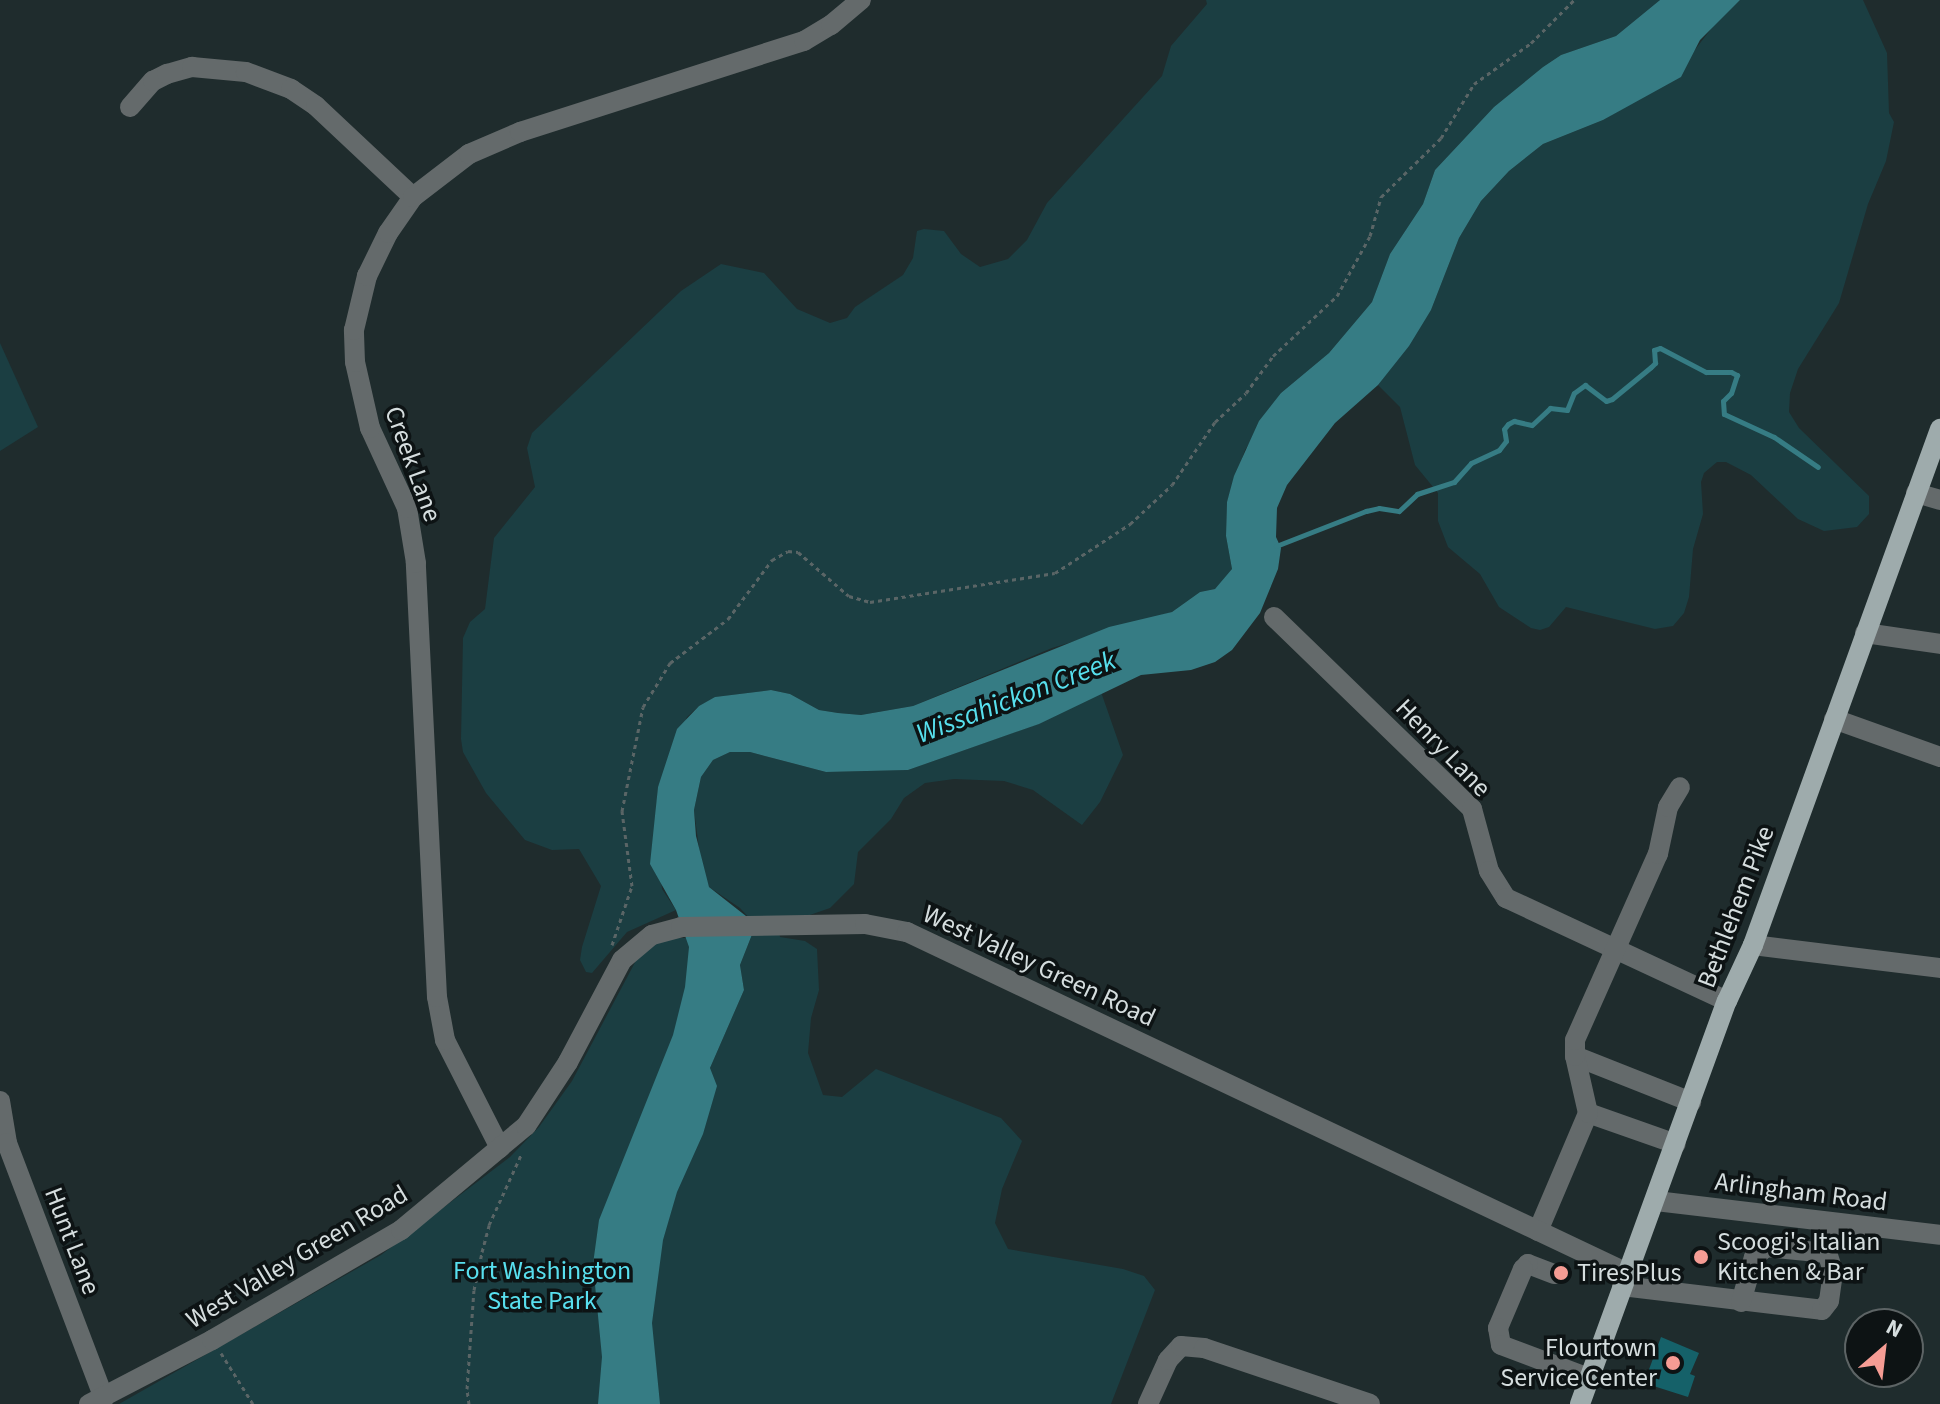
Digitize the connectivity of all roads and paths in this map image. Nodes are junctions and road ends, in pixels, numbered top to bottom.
1 (861, 0) edge
2 (1574, 0) edge
3 (130, 107) dead end
4 (413, 197) junction
5 (1940, 429) edge
6 (1916, 493) junction
7 (1940, 500) edge
8 (1274, 617) dead end
9 (1865, 633) junction
10 (1940, 644) edge
11 (1834, 719) junction
12 (1940, 757) edge
13 (1680, 787) dead end
14 (626, 905) dead end
15 (1753, 945) junction
16 (1616, 950) junction
17 (1940, 968) edge
18 (1727, 1001) junction
19 (1575, 1056) junction
20 (0, 1101) edge
21 (1691, 1102) junction
22 (1588, 1113) junction
23 (1676, 1144) junction
24 (526, 1145) dead end
25 (500, 1148) junction
26 (1656, 1201) junction
27 (1830, 1222) junction
28 (1538, 1231) junction
29 (1940, 1235) edge
30 (1830, 1262) junction
31 (1554, 1274) dead end
32 (1625, 1280) junction
33 (1741, 1302) junction
34 (212, 1340) junction
35 (1589, 1378) junction
36 (96, 1401) edge
37 (253, 1404) edge
38 (469, 1404) edge
39 (1148, 1404) edge
40 (1370, 1404) edge
41 (1580, 1404) edge

1 - 4 street, Creek Lane
2 - 14 path
3 - 4 street
4 - 25 street, Creek Lane
5 - 6 main road, Bethlehem Pike
6 - 7 street
6 - 9 main road, Bethlehem Pike
8 - 16 street, Henry Lane
9 - 10 street
9 - 11 main road, Bethlehem Pike
11 - 12 street
11 - 15 main road, Bethlehem Pike
13 - 16 street
15 - 17 street
15 - 18 main road, Bethlehem Pike
16 - 18 street, Henry Lane
16 - 19 street
18 - 21 main road, Bethlehem Pike
19 - 21 street
19 - 22 street
20 - 36 street, Hunt Lane
21 - 23 main road, Bethlehem Pike
22 - 23 street
22 - 28 street
23 - 26 main road, Bethlehem Pike
24 - 38 path
25 - 28 street, West Valley Green Road
25 - 34 street, West Valley Green Road
26 - 27 street, Arlingham Road
26 - 32 main road, Bethlehem Pike
27 - 29 street, Arlingham Road
27 - 30 street
28 - 32 street, West Valley Green Road
30 - 33 street
30 - 33 street, West Valley Green Road
31 - 35 street
32 - 33 street, West Valley Green Road
32 - 35 main road, Bethlehem Pike
34 - 36 street, West Valley Green Road
34 - 37 path
35 - 41 main road, Bethlehem Pike
39 - 40 street

